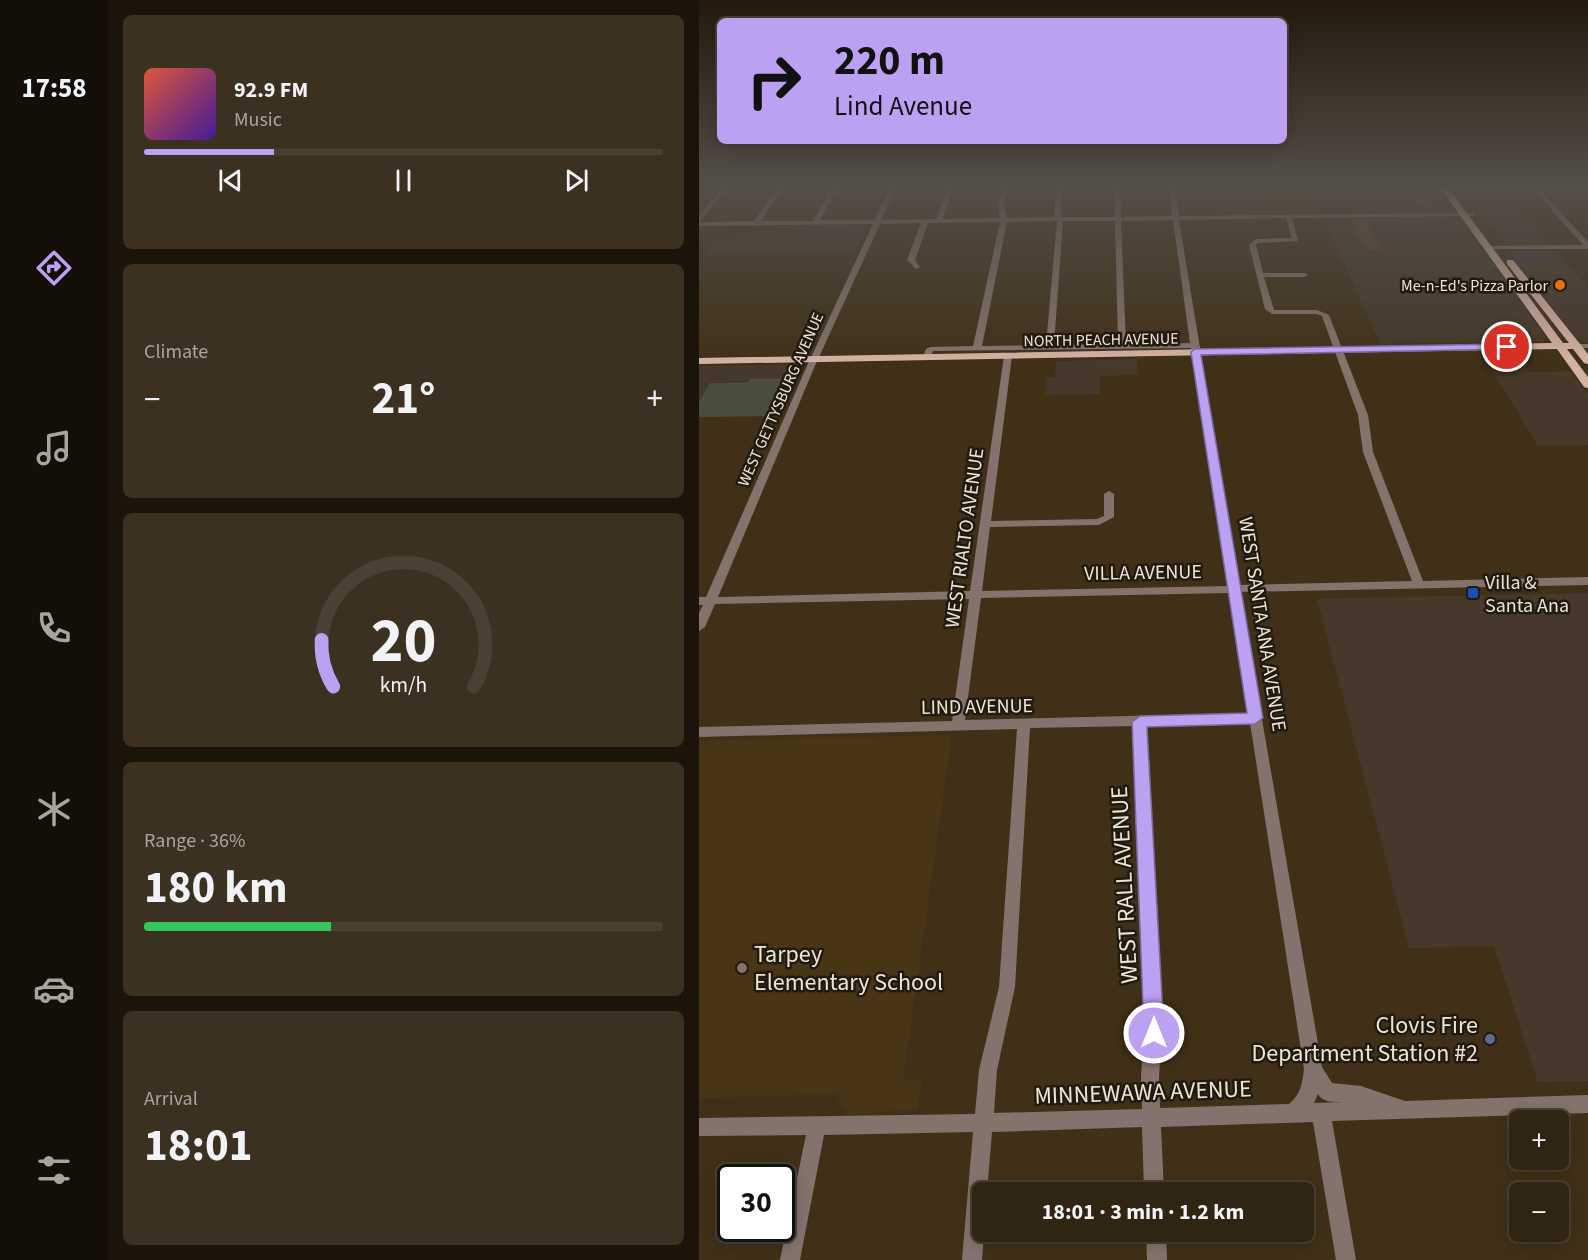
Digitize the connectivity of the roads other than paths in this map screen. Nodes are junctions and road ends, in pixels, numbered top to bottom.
1 (868, 244) edge
2 (917, 244) edge
3 (999, 244) edge
4 (1056, 244) edge
5 (1119, 244) edge
6 (1180, 244) edge
7 (1252, 244) edge
8 (1485, 244) edge
9 (1497, 244) edge
10 (1588, 247) edge
11 (1488, 248) junction
12 (1500, 248) junction
13 (916, 267) dead end
14 (1260, 275) junction
15 (1304, 275) dead end
16 (1122, 345) junction
17 (1558, 346) junction
18 (1576, 346) junction
19 (1588, 346) edge
20 (1050, 347) junction
21 (977, 348) junction
22 (1195, 348) junction
23 (1338, 350) junction
24 (1008, 356) junction
25 (927, 357) junction
26 (814, 359) junction
27 (699, 361) edge
28 (1588, 362) edge
29 (1588, 385) edge
30 (1109, 494) dead end
31 (984, 524) junction
32 (1588, 581) edge
33 (1419, 585) junction
34 (1234, 589) junction
35 (975, 594) junction
36 (705, 600) edge
37 (699, 627) edge
38 (1255, 718) junction
39 (1140, 722) junction
40 (1024, 725) junction
41 (958, 726) junction
42 (699, 732) edge
43 (1313, 1070) junction
44 (1588, 1104) edge
45 (1408, 1109) junction
46 (1321, 1112) junction
47 (1292, 1113) junction
48 (1151, 1117) junction
49 (983, 1122) junction
50 (817, 1125) junction
51 (699, 1127) edge
52 (1154, 1182) edge
53 (1156, 1242) edge
54 (790, 1260) edge
55 (972, 1260) edge
56 (1157, 1260) edge
57 (1346, 1260) edge

1 - 26 street, WEST GETTYSBURG AVENUE
2 - 13 street
3 - 21 street
4 - 20 street
5 - 16 street
6 - 22 street, WEST SANTA ANA AVENUE
7 - 14 street
8 - 11 main road
9 - 12 main road
10 - 12 street
11 - 12 street
11 - 17 main road
12 - 18 main road
14 - 15 street
14 - 23 street
16 - 20 street
16 - 22 street
17 - 18 main road, NORTH PEACH AVENUE
17 - 23 main road, NORTH PEACH AVENUE
17 - 29 main road
18 - 19 street
18 - 28 main road
20 - 21 street
21 - 25 street
22 - 23 main road, NORTH PEACH AVENUE
22 - 24 main road, NORTH PEACH AVENUE
22 - 34 street, WEST SANTA ANA AVENUE
23 - 33 street
24 - 25 main road, NORTH PEACH AVENUE
24 - 31 street, WEST RIALTO AVENUE
25 - 26 main road, NORTH PEACH AVENUE
26 - 27 main road, NORTH PEACH AVENUE
26 - 36 street, WEST GETTYSBURG AVENUE
30 - 31 street
31 - 35 street, WEST RIALTO AVENUE
32 - 33 street, VILLA AVENUE
33 - 34 street, VILLA AVENUE
34 - 35 street, VILLA AVENUE
34 - 38 street, WEST SANTA ANA AVENUE
35 - 36 street, VILLA AVENUE
35 - 41 street, WEST RIALTO AVENUE
36 - 37 street, WEST GETTYSBURG AVENUE
38 - 39 street, LIND AVENUE
38 - 43 street, WEST SANTA ANA AVENUE
39 - 40 street, LIND AVENUE
39 - 48 street, WEST RALL AVENUE
40 - 41 street, LIND AVENUE
40 - 49 street
41 - 42 street, LIND AVENUE
43 - 45 street, WEST SANTA ANA AVENUE
43 - 47 street, WEST SANTA ANA AVENUE
44 - 45 street, MINNEWAWA AVENUE
45 - 46 street, MINNEWAWA AVENUE
46 - 47 street, MINNEWAWA AVENUE
46 - 57 street
47 - 48 street, MINNEWAWA AVENUE
48 - 49 street, MINNEWAWA AVENUE
48 - 52 street, WEST RALL AVENUE
49 - 50 street, MINNEWAWA AVENUE
49 - 55 street
50 - 51 street, MINNEWAWA AVENUE
50 - 54 street
53 - 56 street

